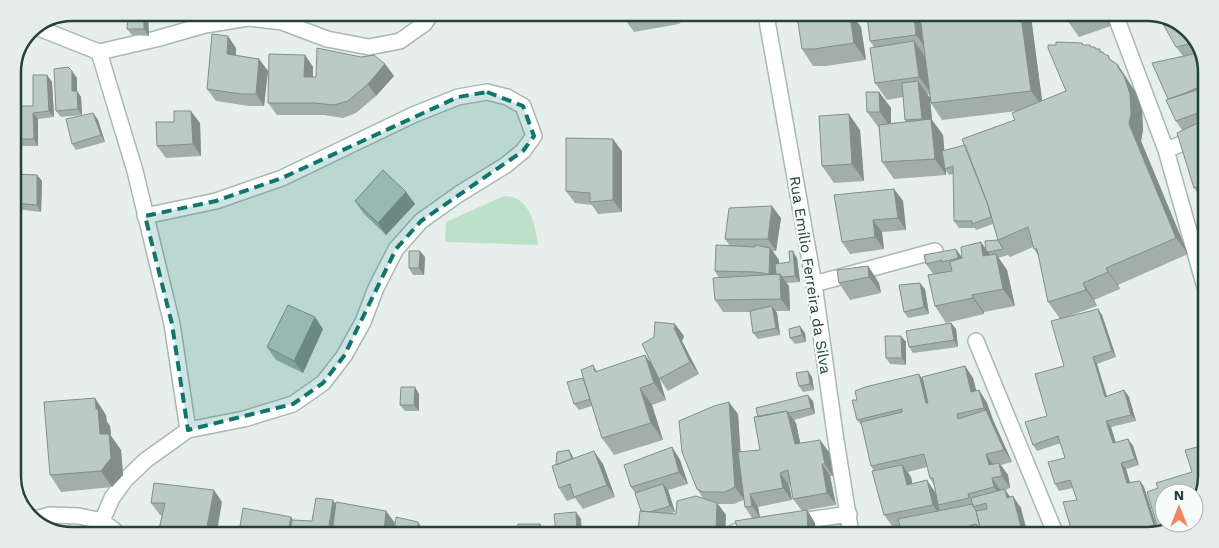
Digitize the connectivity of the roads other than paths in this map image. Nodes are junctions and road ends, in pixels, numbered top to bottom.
1 (226, 21) edge
2 (274, 21) edge
3 (426, 21) edge
4 (767, 21) edge
5 (1118, 21) edge
6 (44, 30) edge
7 (99, 52) junction
8 (1198, 137) edge
9 (1166, 150) junction
10 (145, 216) junction
11 (936, 251) edge
12 (1198, 263) edge
13 (814, 284) junction
14 (976, 341) dead end
15 (188, 430) junction
16 (849, 514) junction
17 (42, 517) edge
18 (102, 521) junction
19 (110, 527) edge
20 (766, 527) edge
21 (850, 527) edge
22 (1053, 527) edge

1 - 7 street
2 - 3 street
4 - 13 street, Rua Emílio Ferreira da Silva
5 - 9 street
6 - 7 street
7 - 10 street
8 - 9 street
9 - 12 street
10 - 15 street
10 - 15 street
11 - 13 street
13 - 16 street, Rua Emílio Ferreira da Silva
14 - 22 street
15 - 18 street
16 - 20 street
16 - 21 street, Rua Emílio Ferreira da Silva
17 - 18 street
18 - 19 street

